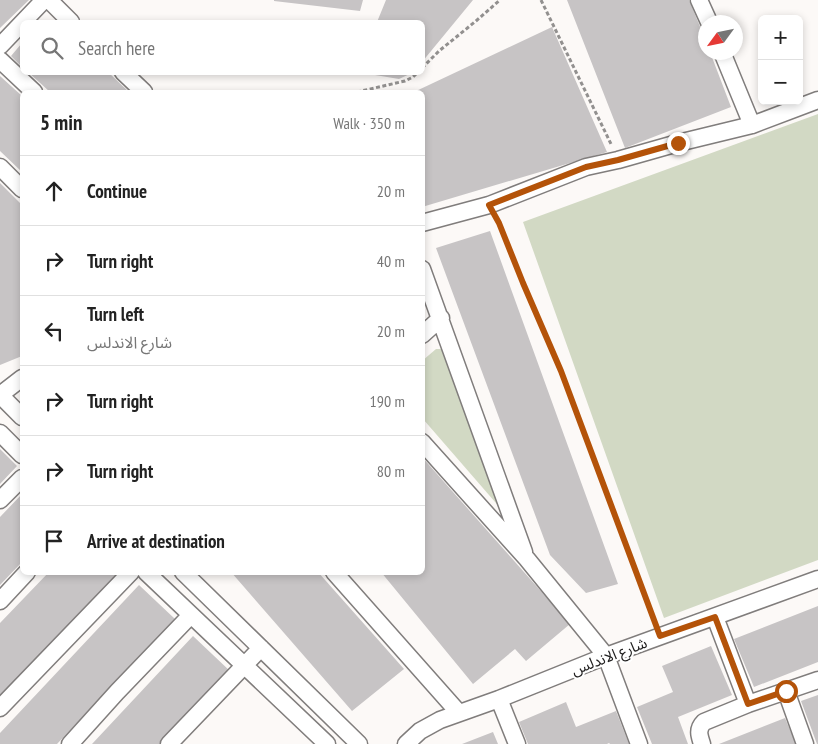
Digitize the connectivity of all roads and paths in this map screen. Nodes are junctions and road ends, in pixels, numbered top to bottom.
1 (44, 0) edge
2 (49, 0) edge
3 (500, 0) edge
4 (541, 0) edge
5 (700, 0) edge
6 (706, 15) edge
7 (25, 20) edge
8 (70, 20) edge
9 (20, 25) edge
10 (0, 46) edge
11 (0, 60) edge
12 (725, 60) edge
13 (425, 65) edge
14 (126, 75) edge
15 (414, 75) edge
16 (32, 90) edge
17 (141, 90) edge
18 (365, 90) edge
19 (818, 100) edge
20 (752, 125) junction
21 (618, 160) junction
22 (0, 167) edge
23 (20, 187) edge
24 (489, 205) junction
25 (425, 222) edge
26 (425, 277) edge
27 (441, 318) junction
28 (425, 332) edge
29 (20, 380) edge
30 (0, 396) edge
31 (20, 415) edge
32 (0, 433) edge
33 (425, 445) edge
34 (20, 453) edge
35 (20, 480) edge
36 (0, 500) edge
37 (527, 559) junction
38 (24, 575) edge
39 (128, 575) edge
40 (149, 575) edge
41 (185, 575) edge
42 (337, 575) edge
43 (818, 578) edge
44 (0, 601) edge
45 (191, 615) junction
46 (715, 617) junction
47 (660, 636) junction
48 (261, 648) junction
49 (606, 656) junction
50 (244, 666) junction
51 (818, 680) edge
52 (786, 691) junction
53 (498, 699) junction
54 (748, 704) junction
55 (0, 708) edge
56 (459, 713) junction
57 (70, 744) edge
58 (169, 744) edge
59 (327, 744) edge
60 (359, 744) edge
61 (406, 744) edge
62 (517, 744) edge
63 (639, 744) edge
64 (702, 744) edge
65 (805, 744) edge

1 - 7 street
2 - 8 street
3 - 13 path
4 - 21 path
5 - 6 street
9 - 10 street
11 - 16 street
12 - 20 street
14 - 17 street
15 - 18 path
19 - 20 street
20 - 21 street
21 - 24 street
22 - 23 street
24 - 25 street
24 - 47 path
26 - 27 street
27 - 28 street
27 - 37 street
29 - 30 street
30 - 31 street
32 - 34 street
33 - 37 street
35 - 36 street
37 - 49 street
38 - 44 street
39 - 55 street
40 - 45 street
41 - 48 street
42 - 56 street
43 - 46 street, شارع الاندلس
45 - 50 street
45 - 57 street
46 - 47 street, شارع الاندلس
46 - 54 street
47 - 49 street, شارع الاندلس
48 - 50 street
48 - 60 street
49 - 53 street, شارع الاندلس
49 - 63 street
50 - 58 street
50 - 59 street
51 - 52 street
52 - 54 street
52 - 65 street
53 - 56 street, شارع الاندلس
53 - 62 street
54 - 64 street
56 - 61 street, شارع الاندلس

